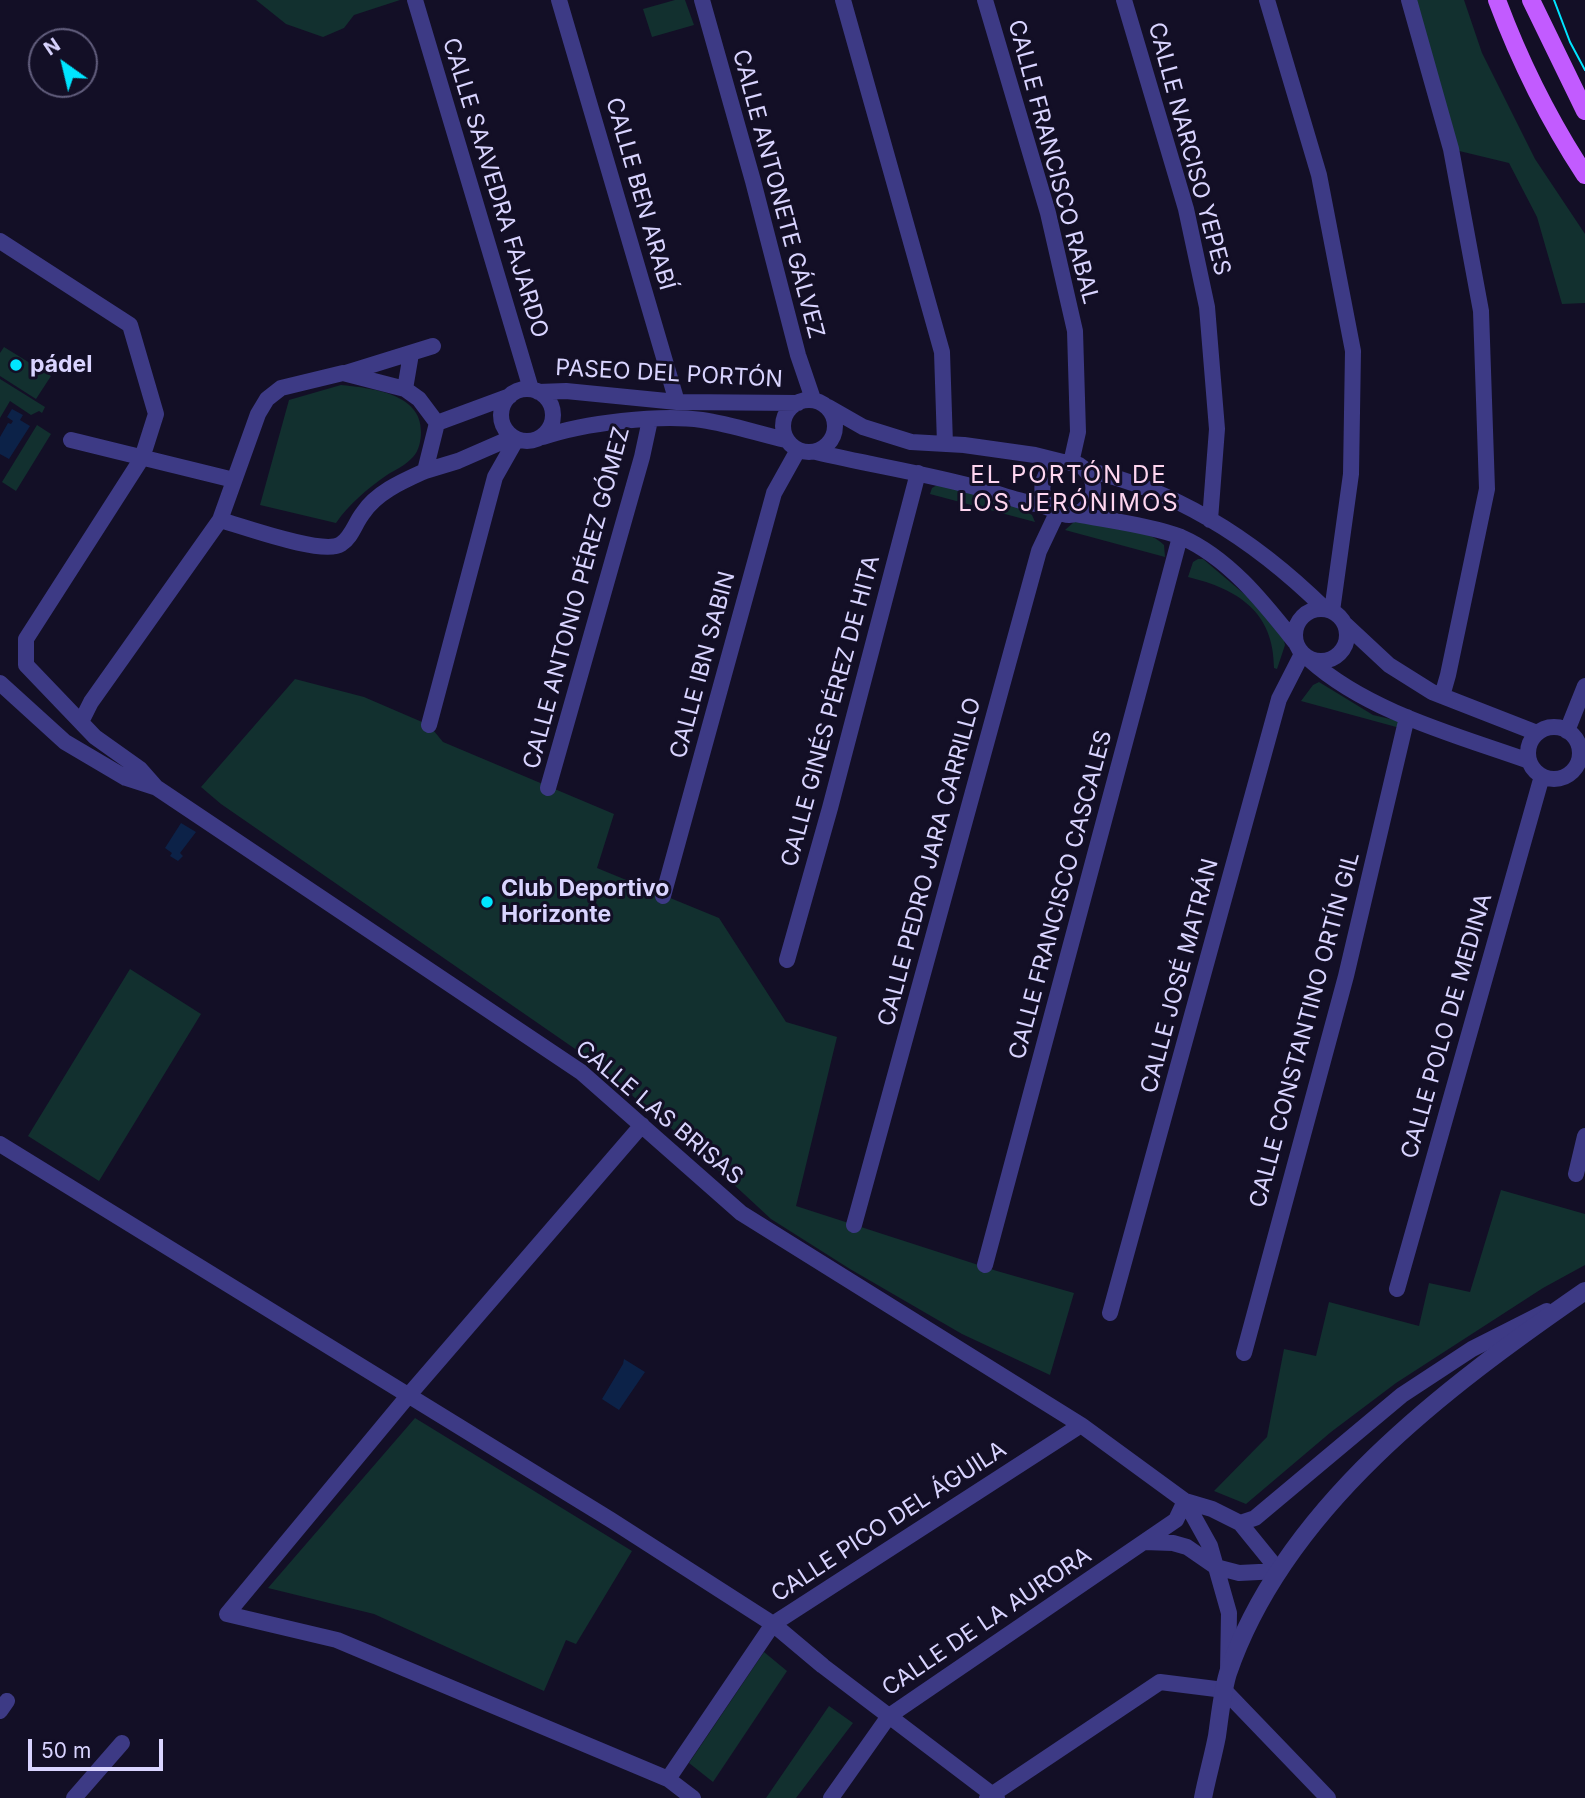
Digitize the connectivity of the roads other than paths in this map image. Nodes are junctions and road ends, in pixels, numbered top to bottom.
1 (415, 0) edge
2 (559, 0) edge
3 (702, 0) edge
4 (843, 0) edge
5 (985, 0) edge
6 (1125, 0) edge
7 (1267, 0) edge
8 (1409, 0) edge
9 (1497, 0) edge
10 (1531, 0) edge
11 (1585, 111) edge
12 (1585, 175) edge
13 (0, 241) edge
14 (433, 346) dead end
15 (411, 354) junction
16 (343, 373) junction
17 (405, 389) junction
18 (535, 390) junction
19 (510, 396) junction
20 (677, 401) junction
21 (813, 403) junction
22 (650, 420) junction
23 (437, 423) junction
24 (543, 437) junction
25 (514, 438) junction
26 (71, 440) dead end
27 (945, 444) junction
28 (792, 445) junction
29 (816, 452) junction
30 (142, 458) junction
31 (1074, 465) junction
32 (425, 471) junction
33 (918, 473) junction
34 (234, 480) junction
35 (1053, 510) junction
36 (1075, 514) junction
37 (220, 520) junction
38 (1210, 520) junction
39 (1180, 537) junction
40 (1329, 610) junction
41 (1345, 624) junction
42 (1303, 652) junction
43 (0, 683) edge
44 (1585, 686) edge
45 (1442, 696) junction
46 (1407, 716) junction
47 (81, 722) junction
48 (429, 725) dead end
49 (1567, 731) junction
50 (1537, 733) junction
51 (1582, 746) edge
52 (1529, 761) junction
53 (1579, 772) edge
54 (1542, 776) junction
55 (157, 788) junction
56 (548, 788) dead end
57 (663, 896) dead end
58 (787, 960) dead end
59 (642, 1125) junction
60 (1585, 1136) edge
61 (0, 1144) edge
62 (1576, 1174) dead end
63 (855, 1225) dead end
64 (985, 1265) dead end
65 (1397, 1289) dead end
66 (1584, 1291) edge
67 (1110, 1313) dead end
68 (1244, 1353) dead end
69 (408, 1396) junction
70 (1082, 1425) junction
71 (1185, 1501) junction
72 (1240, 1523) junction
73 (1144, 1542) junction
74 (1216, 1567) junction
75 (1279, 1571) junction
76 (773, 1624) junction
77 (1226, 1682) junction
78 (889, 1716) junction
79 (122, 1743) dead end
80 (668, 1779) junction
81 (992, 1796) edge
82 (74, 1798) edge
83 (693, 1798) edge
84 (831, 1798) edge
85 (1203, 1798) edge
86 (1328, 1798) edge

1 - 18 street, CALLE SAAVEDRA FAJARDO
2 - 20 street, CALLE BEN ARABÍ
3 - 21 street, CALLE ANTONETE GÁLVEZ
4 - 27 street
5 - 31 street, CALLE FRANCISCO RABAL
6 - 38 street, CALLE NARCISO YEPES
7 - 40 street
8 - 45 street
9 - 12 main road
10 - 11 main road
13 - 30 street
14 - 15 street
15 - 16 street
15 - 17 street
16 - 17 street
16 - 34 street
17 - 23 street
18 - 19 street
18 - 20 street, PASEO DEL PORTÓN
18 - 24 street
19 - 23 street
19 - 25 street
20 - 21 street, PASEO DEL PORTÓN
21 - 27 street, PASEO DEL PORTÓN
21 - 28 street
21 - 29 street
22 - 24 street, PASEO DEL PORTÓN
22 - 28 street, PASEO DEL PORTÓN
22 - 56 street, CALLE ANTONIO PÉREZ GÓMEZ
23 - 32 street
24 - 25 street
25 - 32 street
25 - 48 street
26 - 30 street
27 - 31 street, PASEO DEL PORTÓN
28 - 29 street
28 - 57 street, CALLE IBN SABIN
29 - 33 street
30 - 34 street
30 - 47 street
31 - 35 street
31 - 36 street
31 - 38 street, PASEO DEL PORTÓN
32 - 37 street
33 - 35 street
33 - 58 street, CALLE GINÉS PÉREZ DE HITA
34 - 37 street
35 - 36 street
35 - 63 street, CALLE PEDRO JARA CARRILLO
36 - 39 street
37 - 47 street
38 - 40 street, PASEO DEL PORTÓN
39 - 42 street
39 - 64 street, CALLE FRANCISCO CASCALES
40 - 41 street
40 - 42 street
41 - 42 street
41 - 45 street
42 - 46 street
42 - 67 street, CALLE JOSÉ MATRÁN
43 - 55 street, CALLE LAS BRISAS
44 - 49 street
45 - 50 street
46 - 52 street
46 - 68 street, CALLE CONSTANTINO ORTÍN GIL
47 - 55 street
49 - 50 street
49 - 51 street
50 - 52 street
51 - 53 street
52 - 54 street
53 - 54 street
54 - 65 street, CALLE POLO DE MEDINA
55 - 59 street, CALLE LAS BRISAS
59 - 69 street
59 - 70 street, CALLE LAS BRISAS
60 - 62 street
61 - 69 street
66 - 72 street
66 - 75 street
69 - 76 street
69 - 80 street
70 - 71 street, CALLE LAS BRISAS
70 - 76 street, CALLE PICO DEL ÁGUILA
71 - 72 street
71 - 73 street, CALLE DE LA AURORA
71 - 74 street
72 - 75 street
73 - 74 street
73 - 78 street, CALLE DE LA AURORA
74 - 75 street
74 - 77 street
75 - 77 street
76 - 78 street
76 - 80 street, CALLE PICO DEL ÁGUILA
77 - 81 street
77 - 85 street
77 - 86 street
78 - 81 street
78 - 84 street, CALLE DE LA AURORA
79 - 82 street
80 - 83 street

